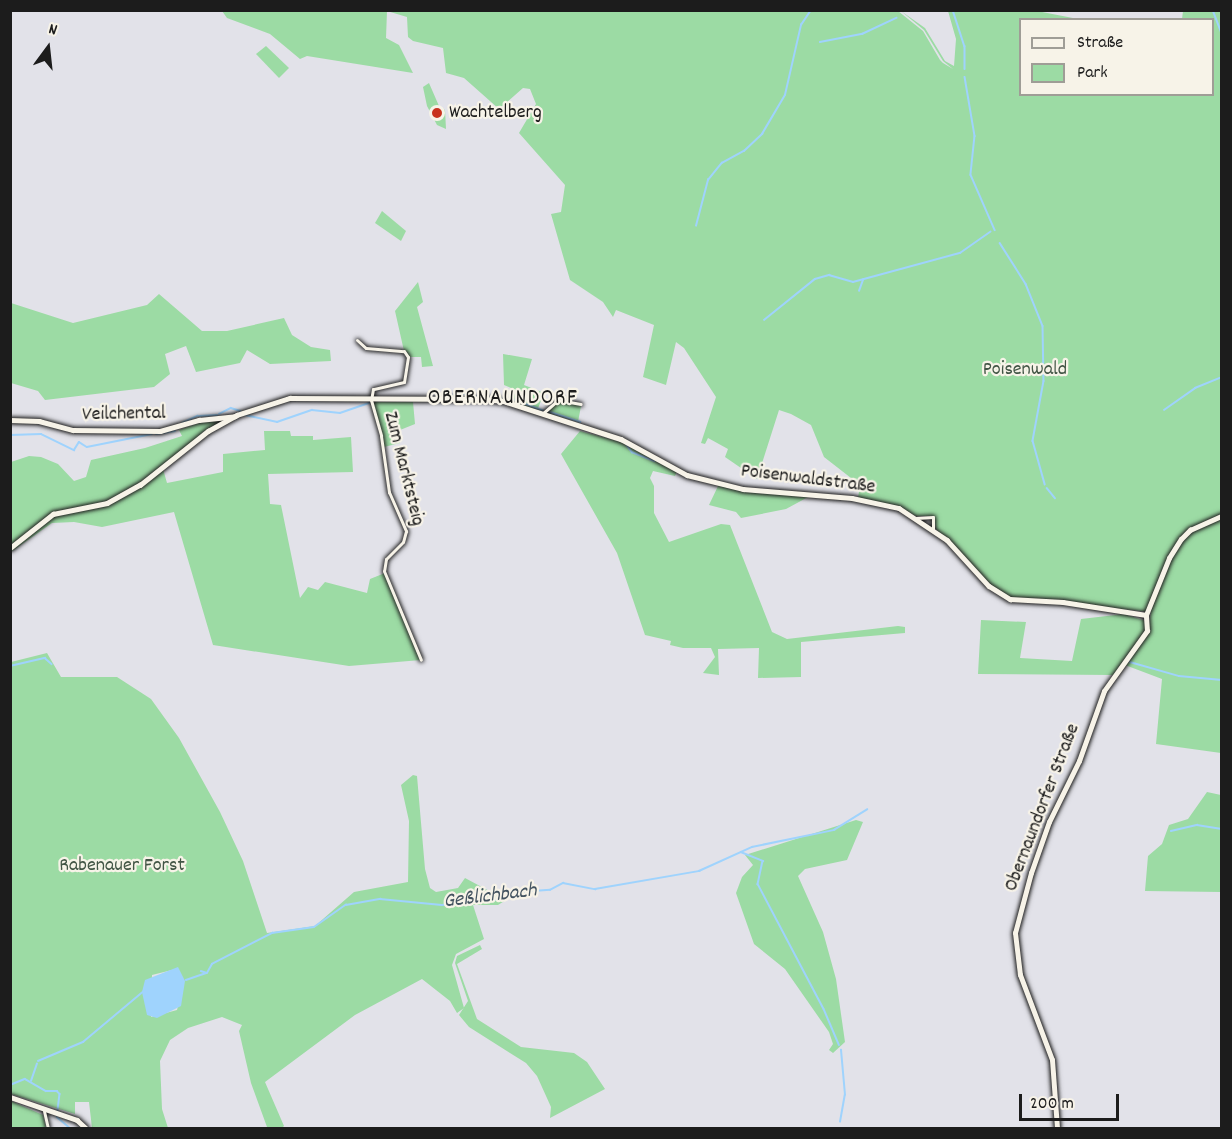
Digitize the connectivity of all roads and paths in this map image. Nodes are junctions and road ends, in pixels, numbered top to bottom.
1 (357, 340) dead end
2 (371, 402) junction
3 (581, 405) dead end
4 (542, 414) junction
5 (237, 415) junction
6 (10, 420) edge
7 (1221, 516) edge
8 (916, 518) junction
9 (933, 529) junction
10 (10, 548) edge
11 (1146, 615) junction
12 (421, 660) dead end
13 (10, 1097) edge
14 (44, 1111) junction
15 (48, 1128) edge
16 (86, 1128) edge
17 (1057, 1128) edge

1 - 2 street, Zum Marktsteig
2 - 4 street, Poisenwaldstraße
2 - 5 street, Poisenwaldstraße
2 - 12 street, Zum Marktsteig
3 - 4 street
4 - 8 street, Poisenwaldstraße
5 - 6 street, Veilchental
5 - 10 street, Poisenwaldstraße
7 - 11 street, Obernaundorfer Straße
8 - 9 street, Poisenwaldstraße
8 - 9 street
9 - 11 street, Poisenwaldstraße
11 - 17 street, Obernaundorfer Straße
13 - 14 street
14 - 15 street
14 - 16 street

